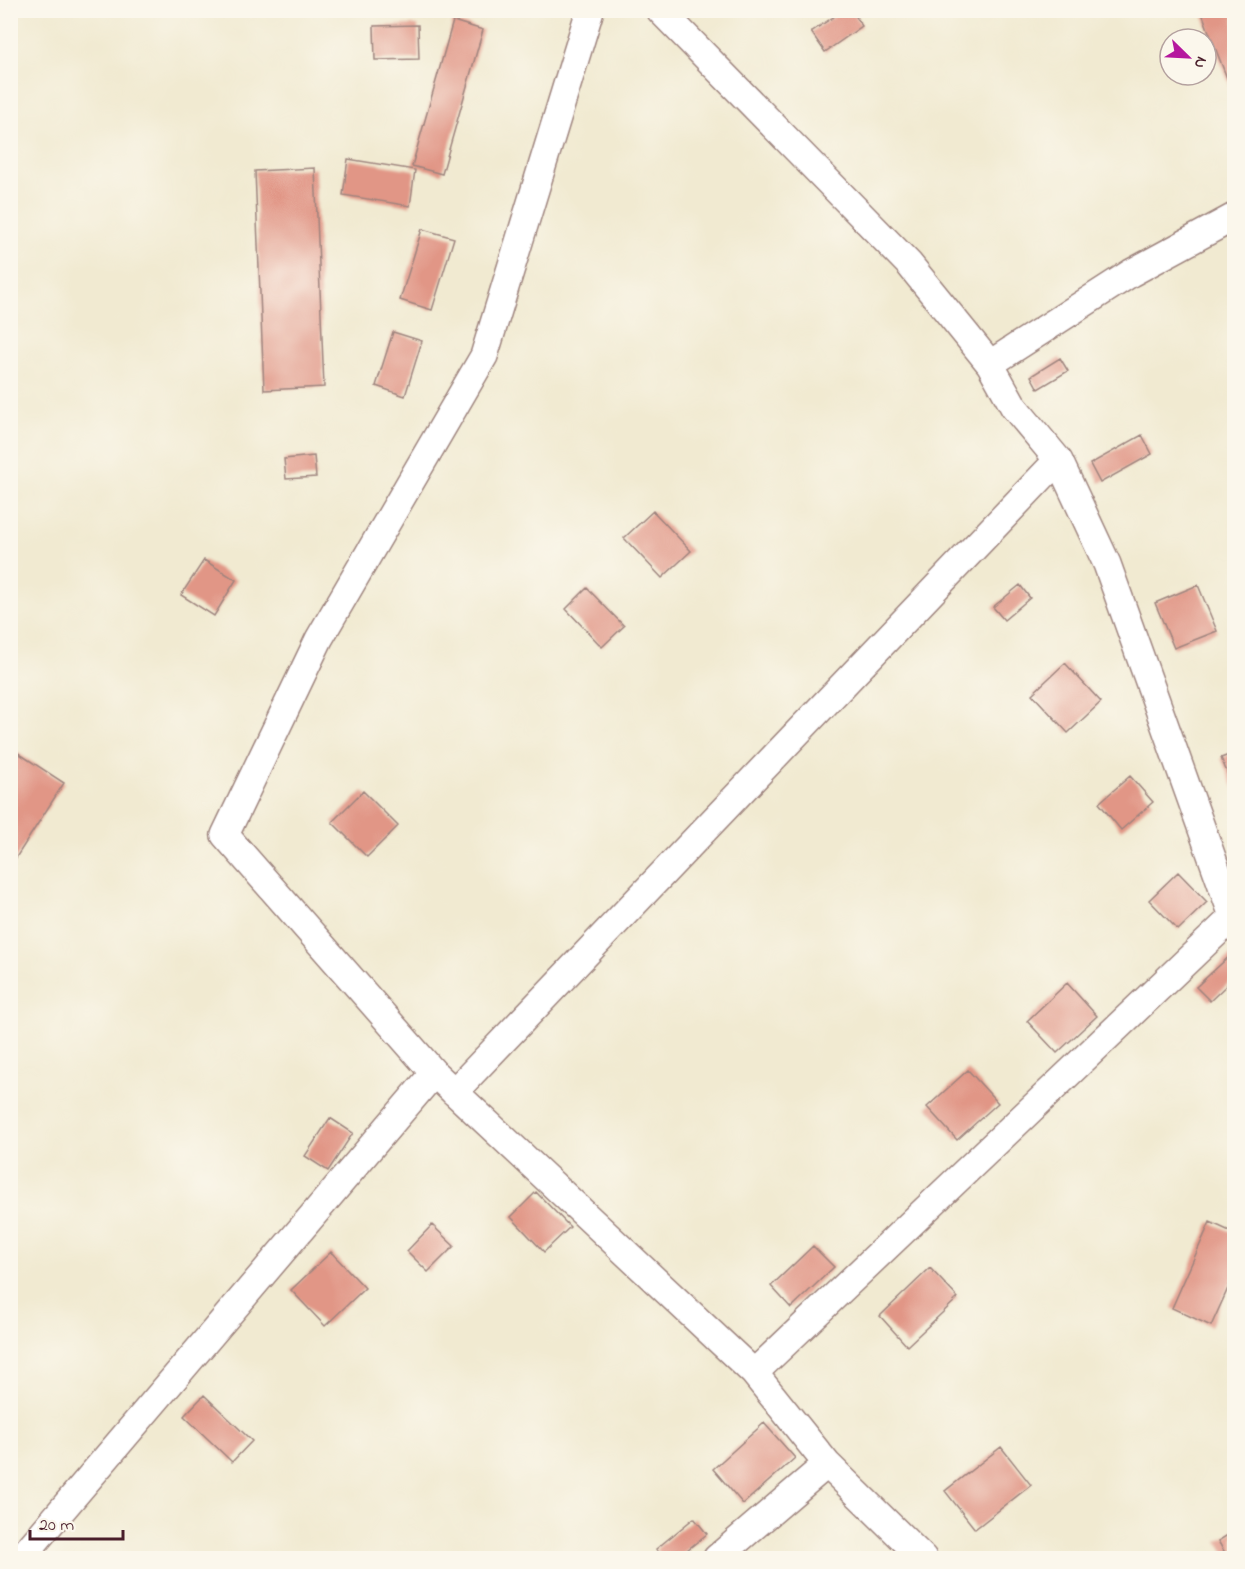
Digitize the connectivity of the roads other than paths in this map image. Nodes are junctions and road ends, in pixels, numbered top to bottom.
1 (590, 10) edge
2 (660, 10) edge
3 (1234, 217) edge
4 (990, 364) junction
5 (1058, 460) junction
6 (1234, 918) edge
7 (434, 1072) junction
8 (454, 1092) junction
9 (754, 1373) junction
10 (827, 1464) junction
11 (21, 1558) edge
12 (717, 1558) edge
13 (923, 1558) edge

1 - 7 street
2 - 4 street
3 - 4 street
4 - 5 street
5 - 6 street
5 - 8 street
6 - 9 street
7 - 8 street
7 - 11 street
8 - 9 street
9 - 10 street
10 - 12 street
10 - 13 street

